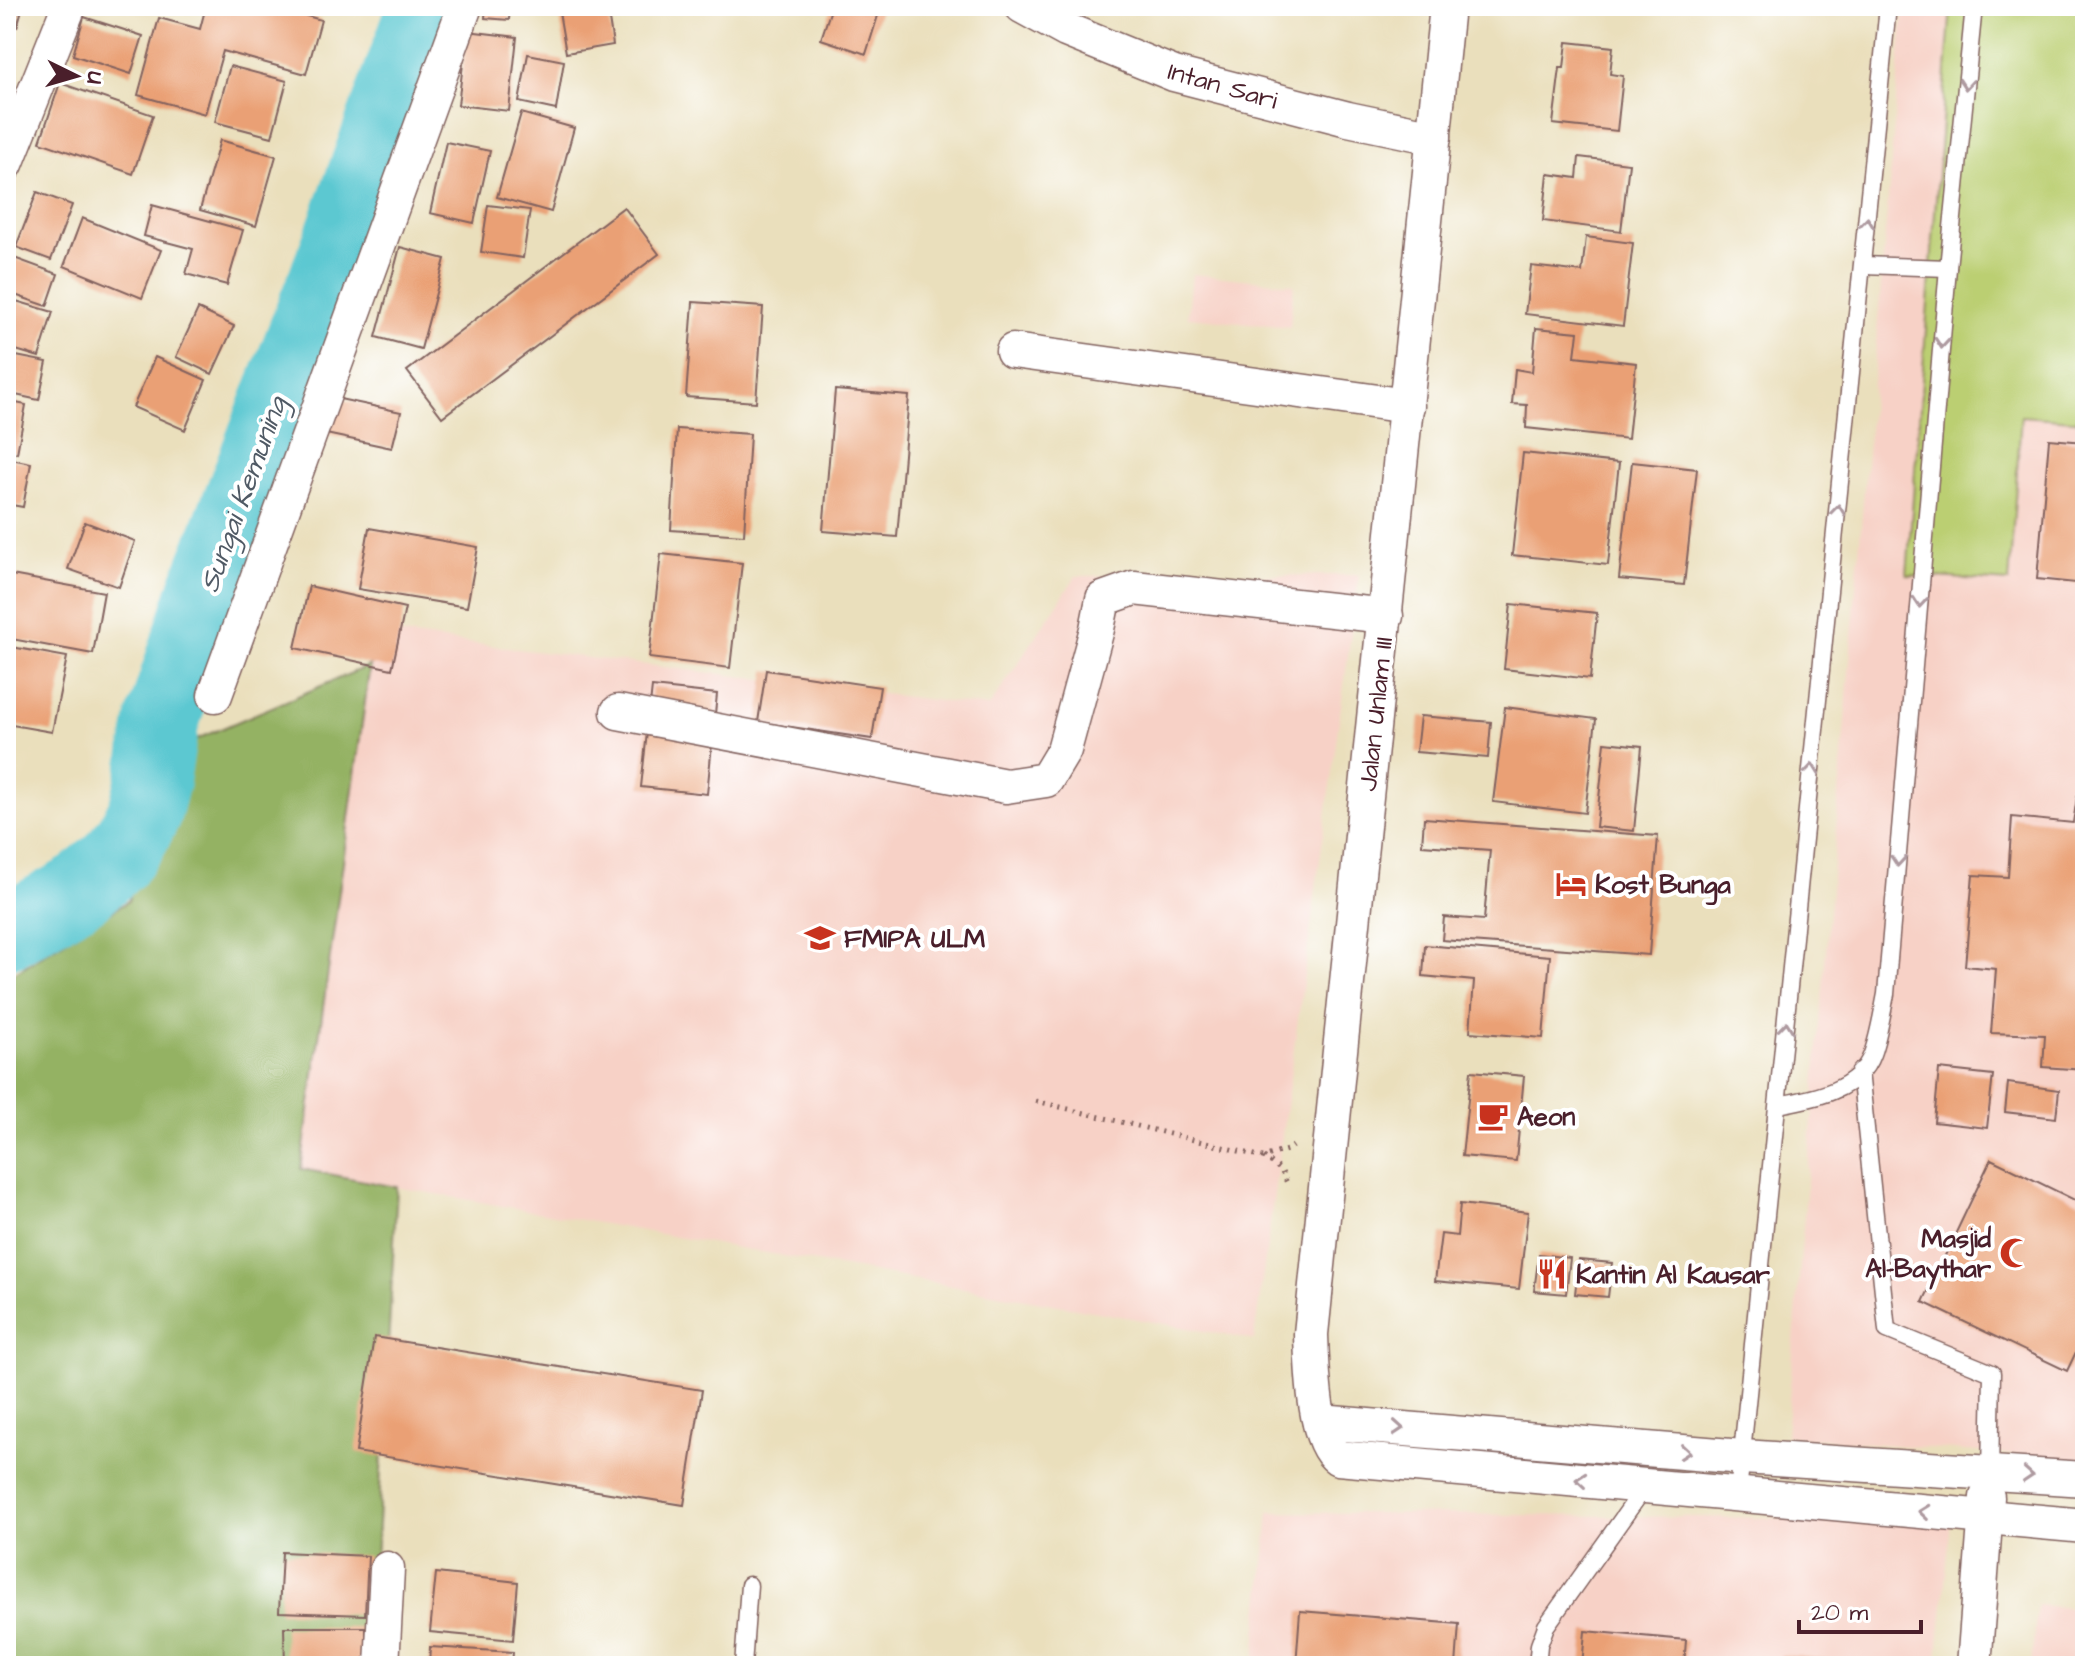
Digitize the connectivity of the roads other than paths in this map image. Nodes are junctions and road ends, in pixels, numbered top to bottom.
1 (69, 6) edge
2 (465, 6) edge
3 (1022, 6) edge
4 (1447, 6) edge
5 (1888, 6) edge
6 (1974, 6) edge
7 (1434, 137) junction
8 (6, 164) edge
9 (1863, 265) junction
10 (1948, 268) junction
11 (1013, 351) dead end
12 (1407, 406) junction
13 (1386, 616) junction
14 (215, 695) dead end
15 (618, 712) dead end
16 (1860, 1071) junction
17 (1778, 1105) junction
18 (1320, 1422) junction
19 (1743, 1457) junction
20 (1990, 1473) junction
21 (2085, 1479) edge
22 (1646, 1485) junction
23 (1738, 1493) junction
24 (1986, 1518) junction
25 (2085, 1526) edge
26 (387, 1569) dead end
27 (749, 1585) dead end
28 (382, 1666) edge
29 (743, 1666) edge
30 (1537, 1666) edge
31 (1974, 1666) edge

1 - 8 street
2 - 14 street
3 - 7 street, Intan Sari
4 - 7 street, Jalan Unlam III
9 -> 5 lane
6 -> 10 lane
7 - 12 street, Jalan Unlam III
9 - 10 lane
17 -> 9 lane
10 -> 16 lane
11 - 12 street
12 - 13 street, Jalan Unlam III
13 - 15 street
13 - 18 street, Jalan Unlam III
16 - 17 lane
16 - 20 lane
17 - 19 lane
18 -> 19 street
22 -> 18 street, Jalan Unlam III
19 - 20 street
19 - 23 lane
20 -> 21 street
20 - 24 street
22 - 23 street
22 - 30 lane
24 -> 23 street
24 - 25 street
24 - 31 street
26 - 28 street
27 - 29 lane

